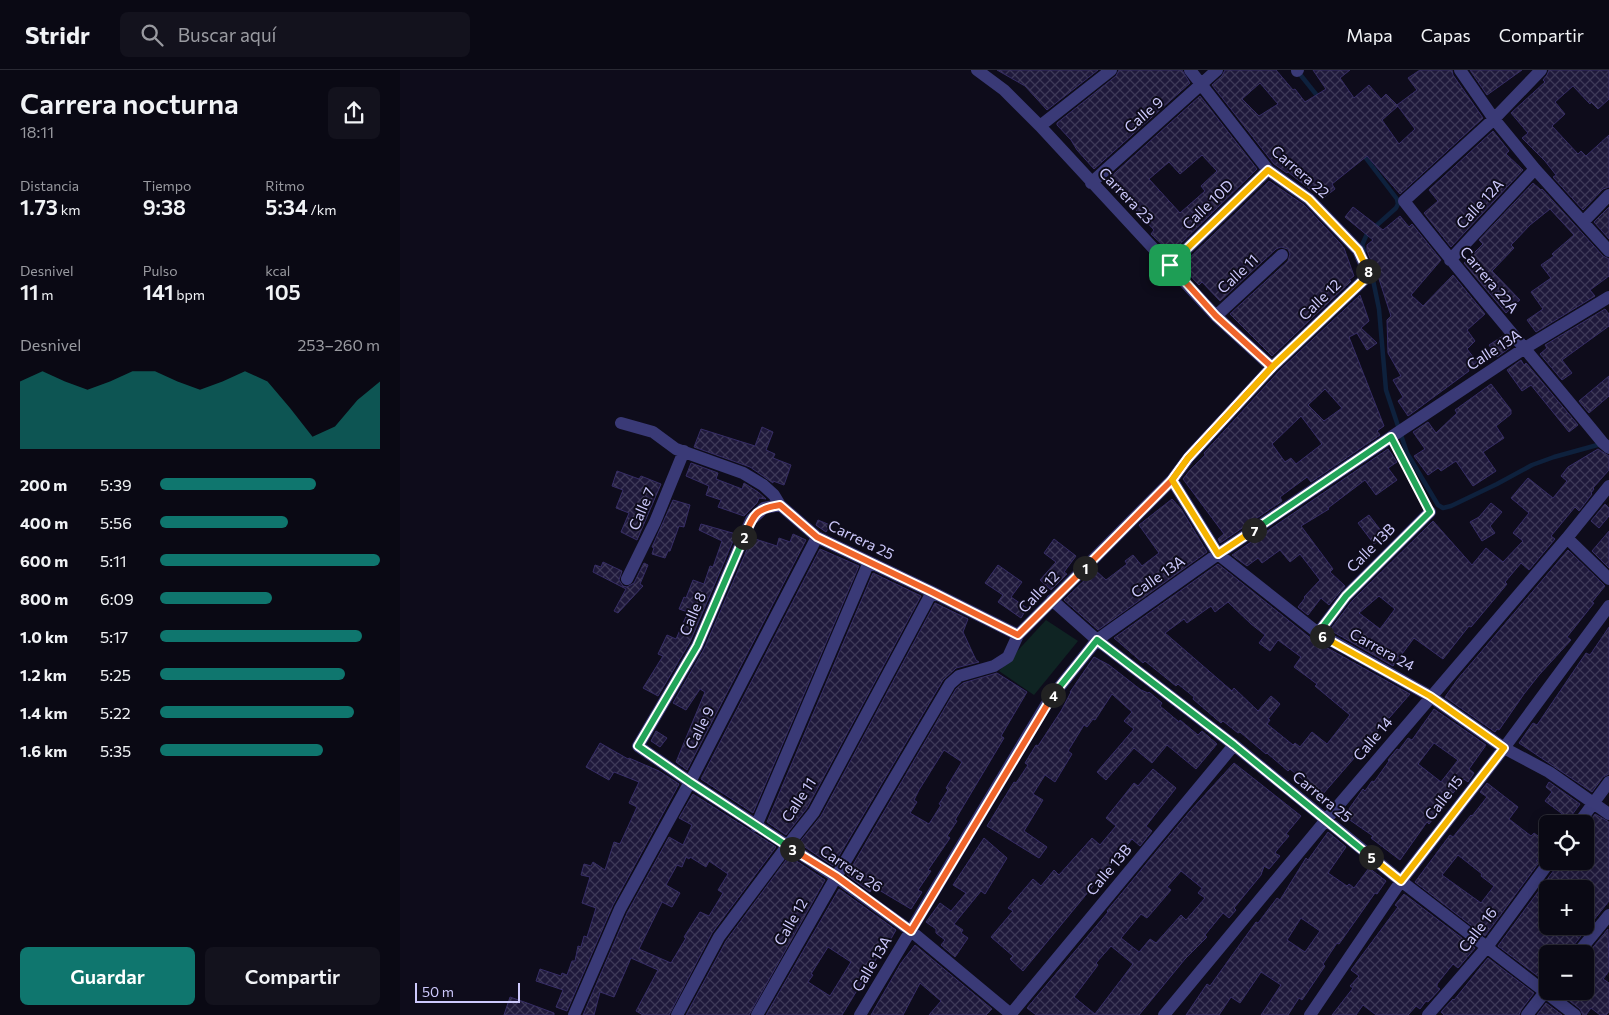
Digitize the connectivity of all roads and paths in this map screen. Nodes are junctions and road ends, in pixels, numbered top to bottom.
1 (977, 70) edge
2 (1111, 70) edge
3 (1190, 70) edge
4 (1217, 70) edge
5 (1460, 70) edge
6 (1541, 70) edge
7 (1202, 85) junction
8 (1494, 119) junction
9 (1040, 126) junction
10 (1534, 169) junction
11 (1268, 170) junction
12 (1091, 183) junction
13 (1609, 195) edge
14 (1583, 222) junction
15 (1609, 251) edge
16 (1282, 255) dead end
17 (1450, 260) junction
18 (1170, 265) junction
19 (1369, 275) joint
20 (1609, 297) edge
21 (1216, 316) junction
22 (1525, 348) junction
23 (1272, 367) junction
24 (621, 423) dead end
25 (1391, 437) junction
26 (1609, 448) edge
27 (684, 451) junction
28 (1172, 480) junction
29 (1609, 486) edge
30 (780, 505) junction
31 (1430, 512) joint
32 (817, 537) junction
33 (1567, 538) junction
34 (1218, 554) junction
35 (870, 562) junction
36 (627, 579) dead end
37 (1609, 579) edge
38 (932, 592) junction
39 (1052, 600) junction
40 (1609, 606) edge
41 (1318, 633) junction
42 (1018, 635) junction
43 (1097, 640) junction
44 (1430, 696) junction
45 (1234, 745) junction
46 (638, 746) joint
47 (1504, 748) junction
48 (690, 782) junction
49 (1609, 782) edge
50 (1593, 803) junction
51 (1609, 814) edge
52 (1584, 815) edge
53 (1325, 820) junction
54 (756, 826) junction
55 (786, 846) junction
56 (1543, 870) edge
57 (836, 876) junction
58 (1401, 881) junction
59 (1609, 915) edge
60 (911, 931) junction
61 (1584, 945) edge
62 (1486, 947) junction
63 (1539, 985) edge
64 (1539, 999) edge
65 (1558, 1000) edge
66 (574, 1015) edge
67 (677, 1015) edge
68 (757, 1015) edge
69 (860, 1015) edge
70 (1011, 1015) edge
71 (1164, 1015) edge
72 (1310, 1015) edge
73 (1428, 1015) edge
74 (1527, 1015) edge
75 (1575, 1015) edge

1 - 9 street, Carrera 23
2 - 9 street
3 - 7 street, Carrera 22
4 - 7 street, Calle 9
5 - 8 street
6 - 8 street
7 - 11 street, Carrera 22
7 - 12 street, Calle 9
8 - 10 street
8 - 17 street, Carrera 22A
9 - 12 street, Carrera 23
10 - 14 street
10 - 17 street, Calle 12A
11 - 18 street, Calle 10D
11 - 19 street, Carrera 22
12 - 18 street, Carrera 23
13 - 14 street
14 - 15 street
16 - 21 street, Calle 11
17 - 22 street, Carrera 22A
18 - 21 street, Carrera 23
19 - 23 street, Calle 12
20 - 22 street, Calle 13A
21 - 23 street, Carrera 23
22 - 25 street, Calle 13A
22 - 26 street, Carrera 22A
23 - 28 street, Calle 12
24 - 27 street, Carrera 25
25 - 31 lane
25 - 34 street, Calle 13A
27 - 30 street, Carrera 25
27 - 36 street, Calle 7
28 - 34 street, Carrera 24
28 - 39 street, Calle 12
29 - 33 street, Calle 14
30 - 32 street, Carrera 25
30 - 46 street, Calle 8
31 - 41 street, Calle 13B
32 - 35 street, Carrera 25
32 - 48 street, Calle 9
33 - 37 street
33 - 44 street, Calle 14
34 - 41 street, Carrera 24
34 - 43 street, Calle 13A
35 - 38 street, Carrera 25
35 - 54 street
38 - 42 street, Carrera 25
38 - 55 street, Calle 11
39 - 42 street, Calle 12
39 - 43 street, Carrera 25
40 - 47 street, Calle 15
41 - 44 street, Carrera 24
42 - 57 street, Calle 12
43 - 45 street, Carrera 25
43 - 60 street, Calle 13A
44 - 47 street, Carrera 24
44 - 53 street, Calle 14
45 - 53 street, Carrera 25
45 - 70 street, Calle 13B
46 - 48 street, Carrera 26
47 - 50 street, Carrera 24
47 - 58 street, Calle 15
48 - 54 street, Carrera 26
48 - 66 street, Calle 9
49 - 50 street
50 - 51 street, Carrera 24
50 - 52 street
53 - 58 street, Carrera 25
53 - 71 street, Calle 14
54 - 55 street, Carrera 26
55 - 57 street, Carrera 26
55 - 67 street, Calle 11
56 - 62 street, Calle 16
57 - 60 street, Carrera 26
57 - 68 street, Calle 12
58 - 62 street, Carrera 25
58 - 72 street, Calle 15
59 - 61 street
60 - 69 street, Calle 13A
60 - 70 street, Carrera 26
62 - 63 street, Carrera 25
62 - 73 street, Calle 16
64 - 74 street
65 - 75 street, Carrera 25

